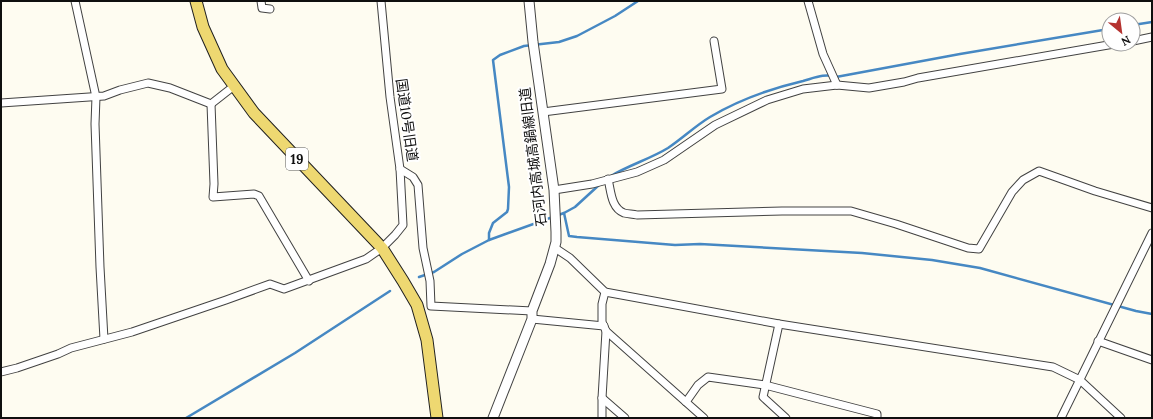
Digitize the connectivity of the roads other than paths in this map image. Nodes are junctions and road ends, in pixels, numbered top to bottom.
1 (75, 1) edge
2 (196, 1) edge
3 (261, 1) edge
4 (381, 1) edge
5 (529, 1) edge
6 (808, 1) edge
7 (270, 8) dead end
8 (1152, 37) edge
9 (1141, 39) edge
10 (714, 41) dead end
11 (1101, 46) edge
12 (837, 85) junction
13 (234, 86) junction
14 (96, 97) junction
15 (1, 103) edge
16 (210, 104) junction
17 (543, 112) junction
18 (400, 168) junction
19 (608, 180) junction
20 (554, 190) junction
21 (1152, 208) edge
22 (1152, 233) edge
23 (382, 248) junction
24 (555, 248) junction
25 (309, 281) junction
26 (604, 292) junction
27 (532, 315) junction
28 (779, 324) junction
29 (605, 328) junction
30 (104, 339) junction
31 (1098, 341) junction
32 (1152, 360) edge
33 (1, 372) edge
34 (1080, 380) junction
35 (765, 385) junction
36 (602, 398) junction
37 (686, 402) junction
38 (437, 418) edge
39 (493, 418) edge
40 (602, 418) edge
41 (625, 418) edge
42 (704, 418) edge
43 (786, 418) edge
44 (877, 418) edge
45 (1061, 418) edge
46 (1121, 418) edge

1 - 14 street
2 - 13 main road, 19
3 - 7 street
4 - 18 street, 国道10号旧道
5 - 17 street, 石河内高城高鍋線旧道
6 - 12 street
8 - 9 street
10 - 17 street
11 - 12 street
12 - 19 street
13 - 16 street
13 - 23 main road, 19
14 - 15 street
14 - 16 street
14 - 30 street
16 - 25 street
17 - 20 street, 石河内高城高鍋線旧道
18 - 23 street
18 - 27 street, 国道10号旧道
19 - 20 street
19 - 21 street
20 - 24 street, 石河内高城高鍋線旧道
22 - 31 street
23 - 25 street
23 - 38 main road, 19
24 - 26 street
24 - 27 street, 石河内高城高鍋線旧道
25 - 30 street
26 - 28 street
26 - 29 street
27 - 29 street
27 - 39 street, 石河内高城高鍋線旧道
28 - 34 street
28 - 35 street
29 - 36 street
29 - 37 street
30 - 33 street
31 - 32 street
31 - 34 street
34 - 45 street
34 - 46 street
35 - 37 street
35 - 43 street
35 - 44 street
36 - 40 street
36 - 41 street
37 - 42 street

